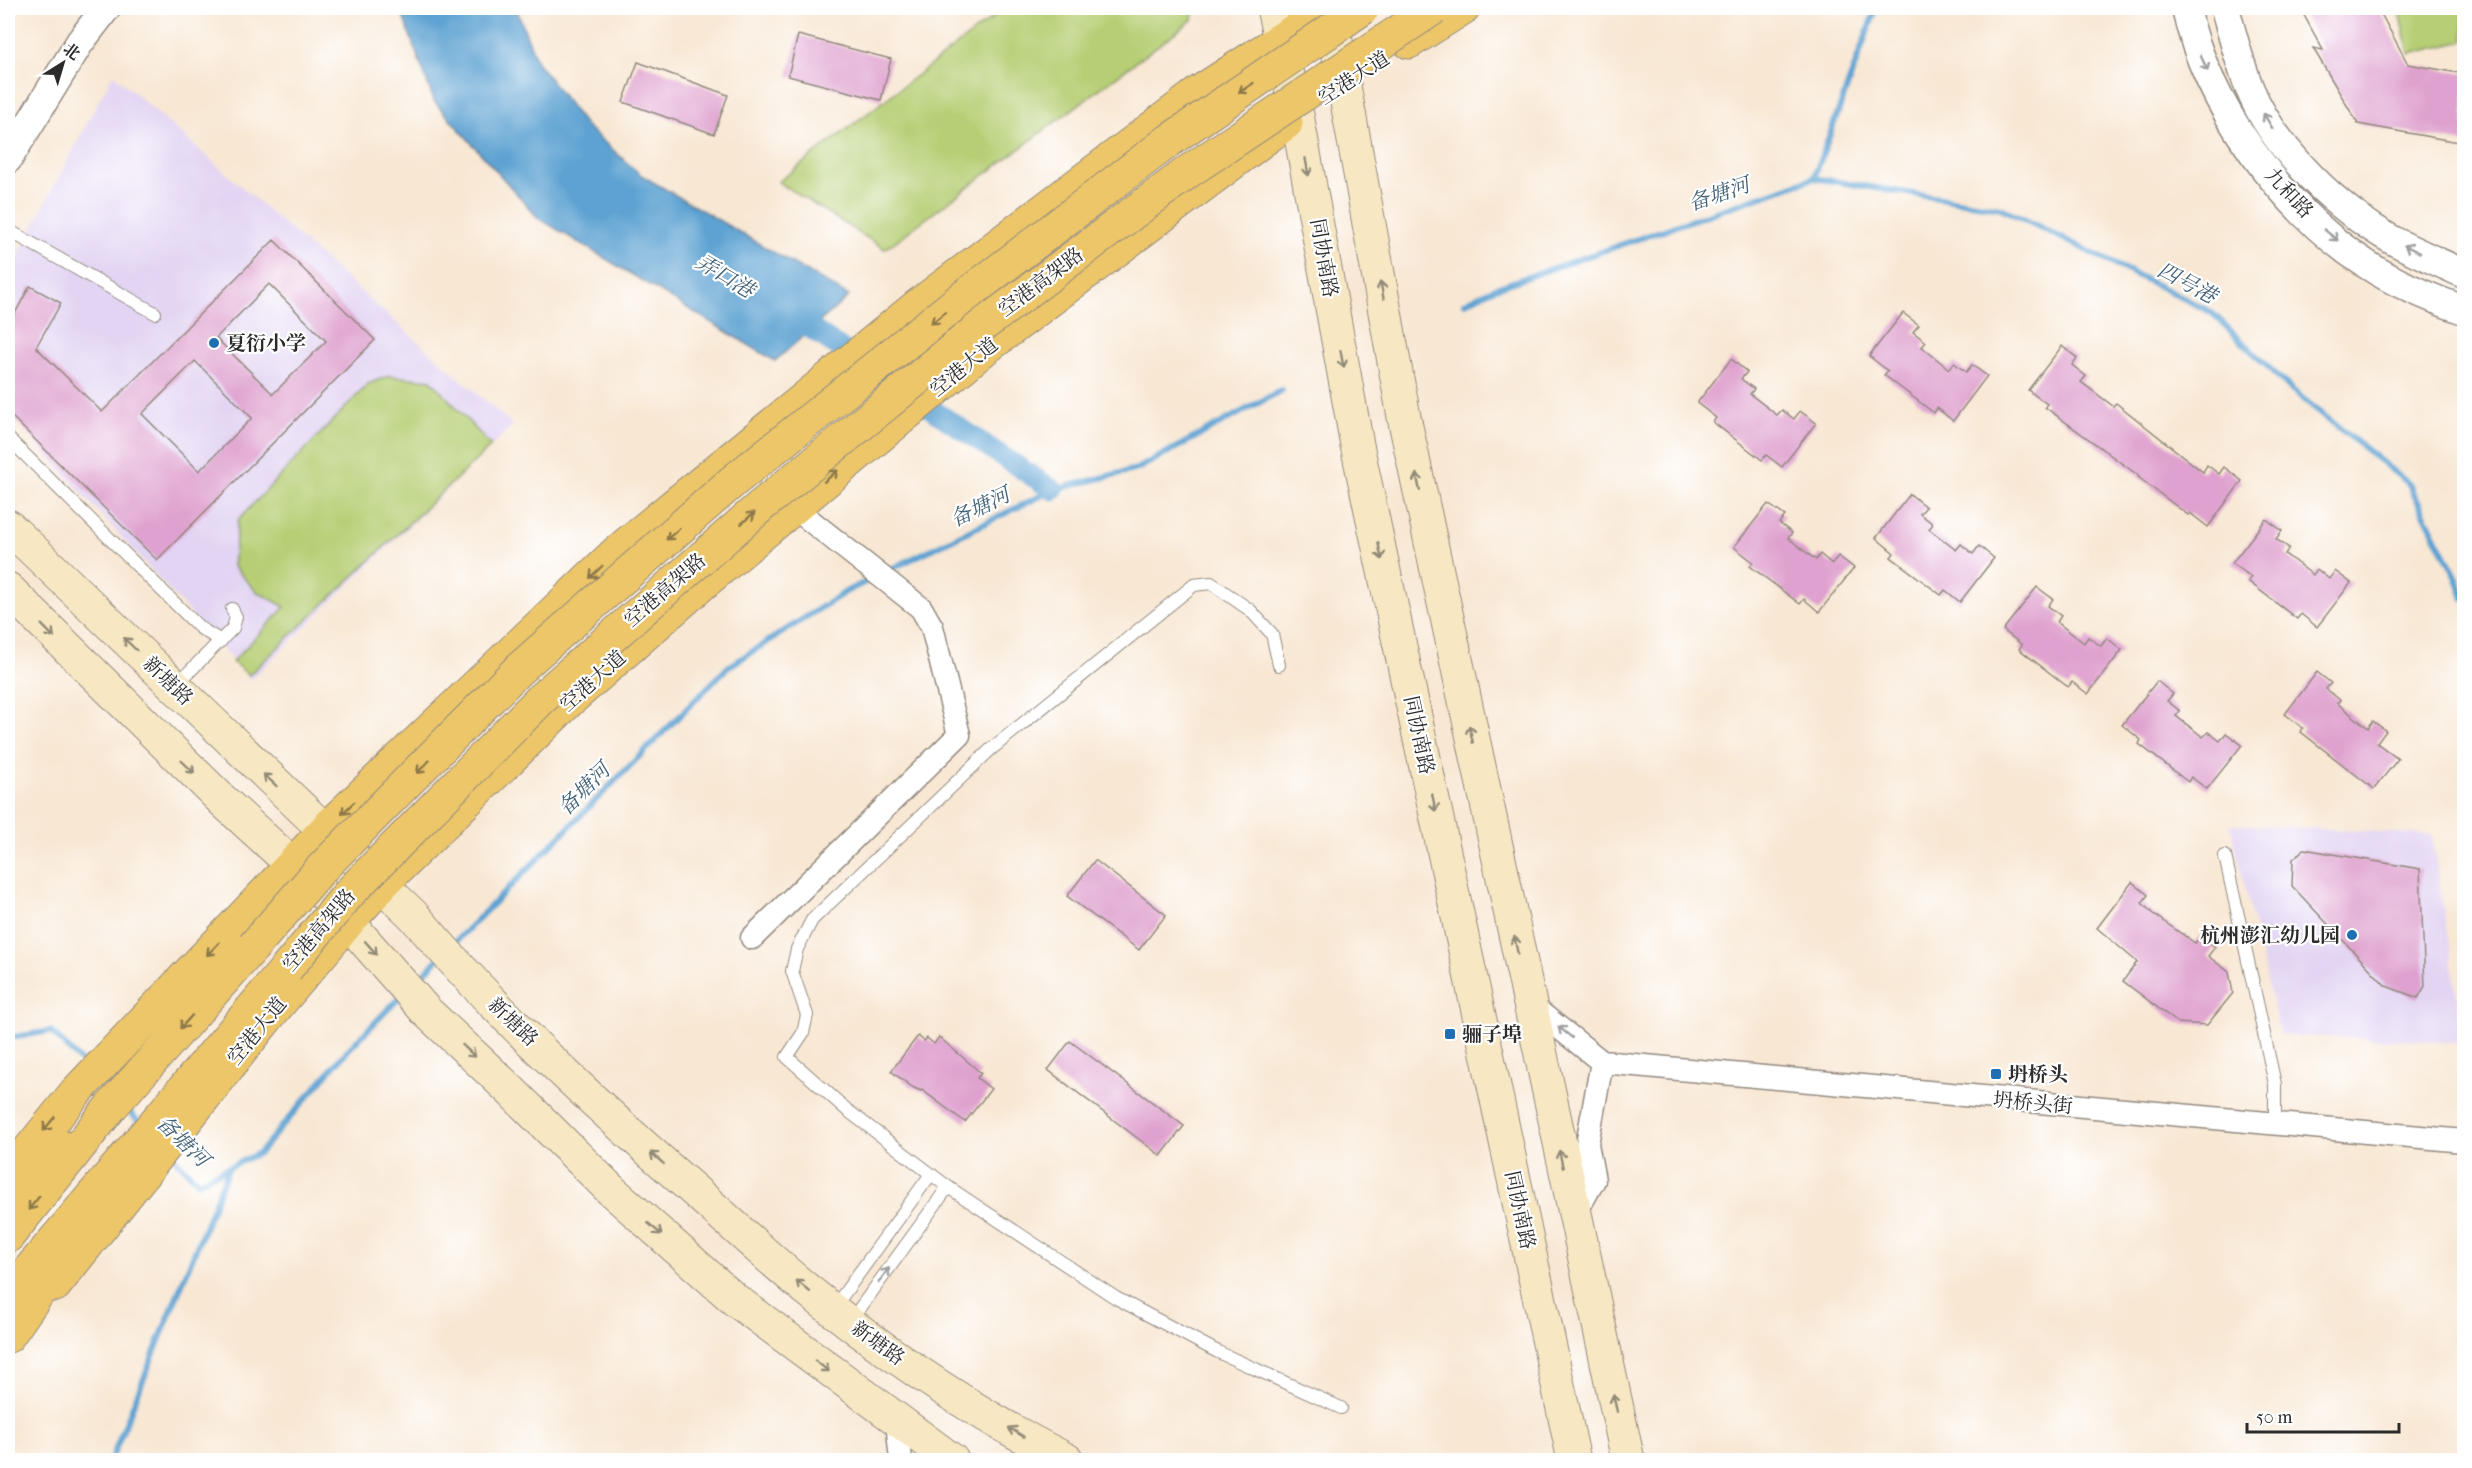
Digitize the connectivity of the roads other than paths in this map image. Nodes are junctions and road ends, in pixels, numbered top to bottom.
1 (1273, 8) edge
2 (1329, 8) edge
3 (1363, 8) edge
4 (1434, 8) edge
5 (1463, 8) edge
6 (2186, 8) edge
7 (2225, 8) edge
8 (97, 11) edge
9 (1280, 39) junction
10 (1345, 82) junction
11 (1297, 115) junction
12 (8, 159) edge
13 (8, 230) edge
14 (2464, 274) edge
15 (2464, 310) edge
16 (154, 313) dead end
17 (8, 438) edge
18 (794, 507) junction
19 (8, 526) edge
20 (8, 589) edge
21 (232, 609) dead end
22 (221, 641) junction
23 (1279, 665) dead end
24 (174, 687) junction
25 (325, 831) junction
26 (2225, 856) dead end
27 (293, 865) junction
28 (381, 885) junction
29 (348, 922) junction
30 (752, 938) dead end
31 (1528, 1003) junction
32 (1602, 1062) junction
33 (110, 1108) junction
34 (2275, 1125) junction
35 (164, 1137) junction
36 (2464, 1141) edge
37 (931, 1174) junction
38 (8, 1176) edge
39 (948, 1186) junction
40 (8, 1191) edge
41 (1574, 1216) junction
42 (8, 1236) edge
43 (8, 1294) edge
44 (841, 1316) junction
45 (8, 1336) edge
46 (8, 1344) edge
47 (1341, 1408) dead end
48 (897, 1422) junction
49 (901, 1461) edge
50 (952, 1461) edge
51 (1067, 1461) edge
52 (1574, 1461) edge
53 (1628, 1461) edge

1 - 9 main road, 同协南路
2 - 9 main road
2 - 10 main road
3 -> 33 main road, 空港高架路, bridge
35 -> 4 main road, 空港高架路, bridge
5 - 10 main road, 空港大道
6 -> 15 street, 九和路
14 -> 7 street, 九和路
8 - 12 street
9 - 11 main road, 同协南路
9 -> 25 main road
10 - 11 main road, 空港大道
31 -> 10 main road
18 -> 11 main road, 空港大道
11 -> 52 main road, 同协南路
13 - 16 lane
17 - 22 lane
18 - 28 main road, 空港大道
18 - 30 street
24 -> 19 main road, 新塘路
20 -> 27 main road
21 - 22 lane
22 - 24 lane
23 - 37 lane
25 -> 24 main road, 新塘路
25 - 27 main road
25 - 28 main road, 新塘路
26 - 34 lane
27 - 29 main road
27 -> 38 main road
28 - 29 main road, 空港大道
44 -> 28 main road, 新塘路
29 - 35 main road, 空港大道
29 -> 48 main road
32 -> 31 street
41 -> 31 main road
32 - 34 street, 坍桥头街
32 - 41 street
33 - 40 main road
33 -> 42 main road, 空港高架路
34 - 36 street, 坍桥头街
35 - 43 main road, 空港高架路
35 - 45 main road
35 - 46 main road, 空港大道
37 - 39 lane
37 - 44 lane
44 -> 39 lane
39 - 47 lane
53 -> 41 main road
51 -> 44 main road, 新塘路
48 - 49 street
48 - 50 main road

